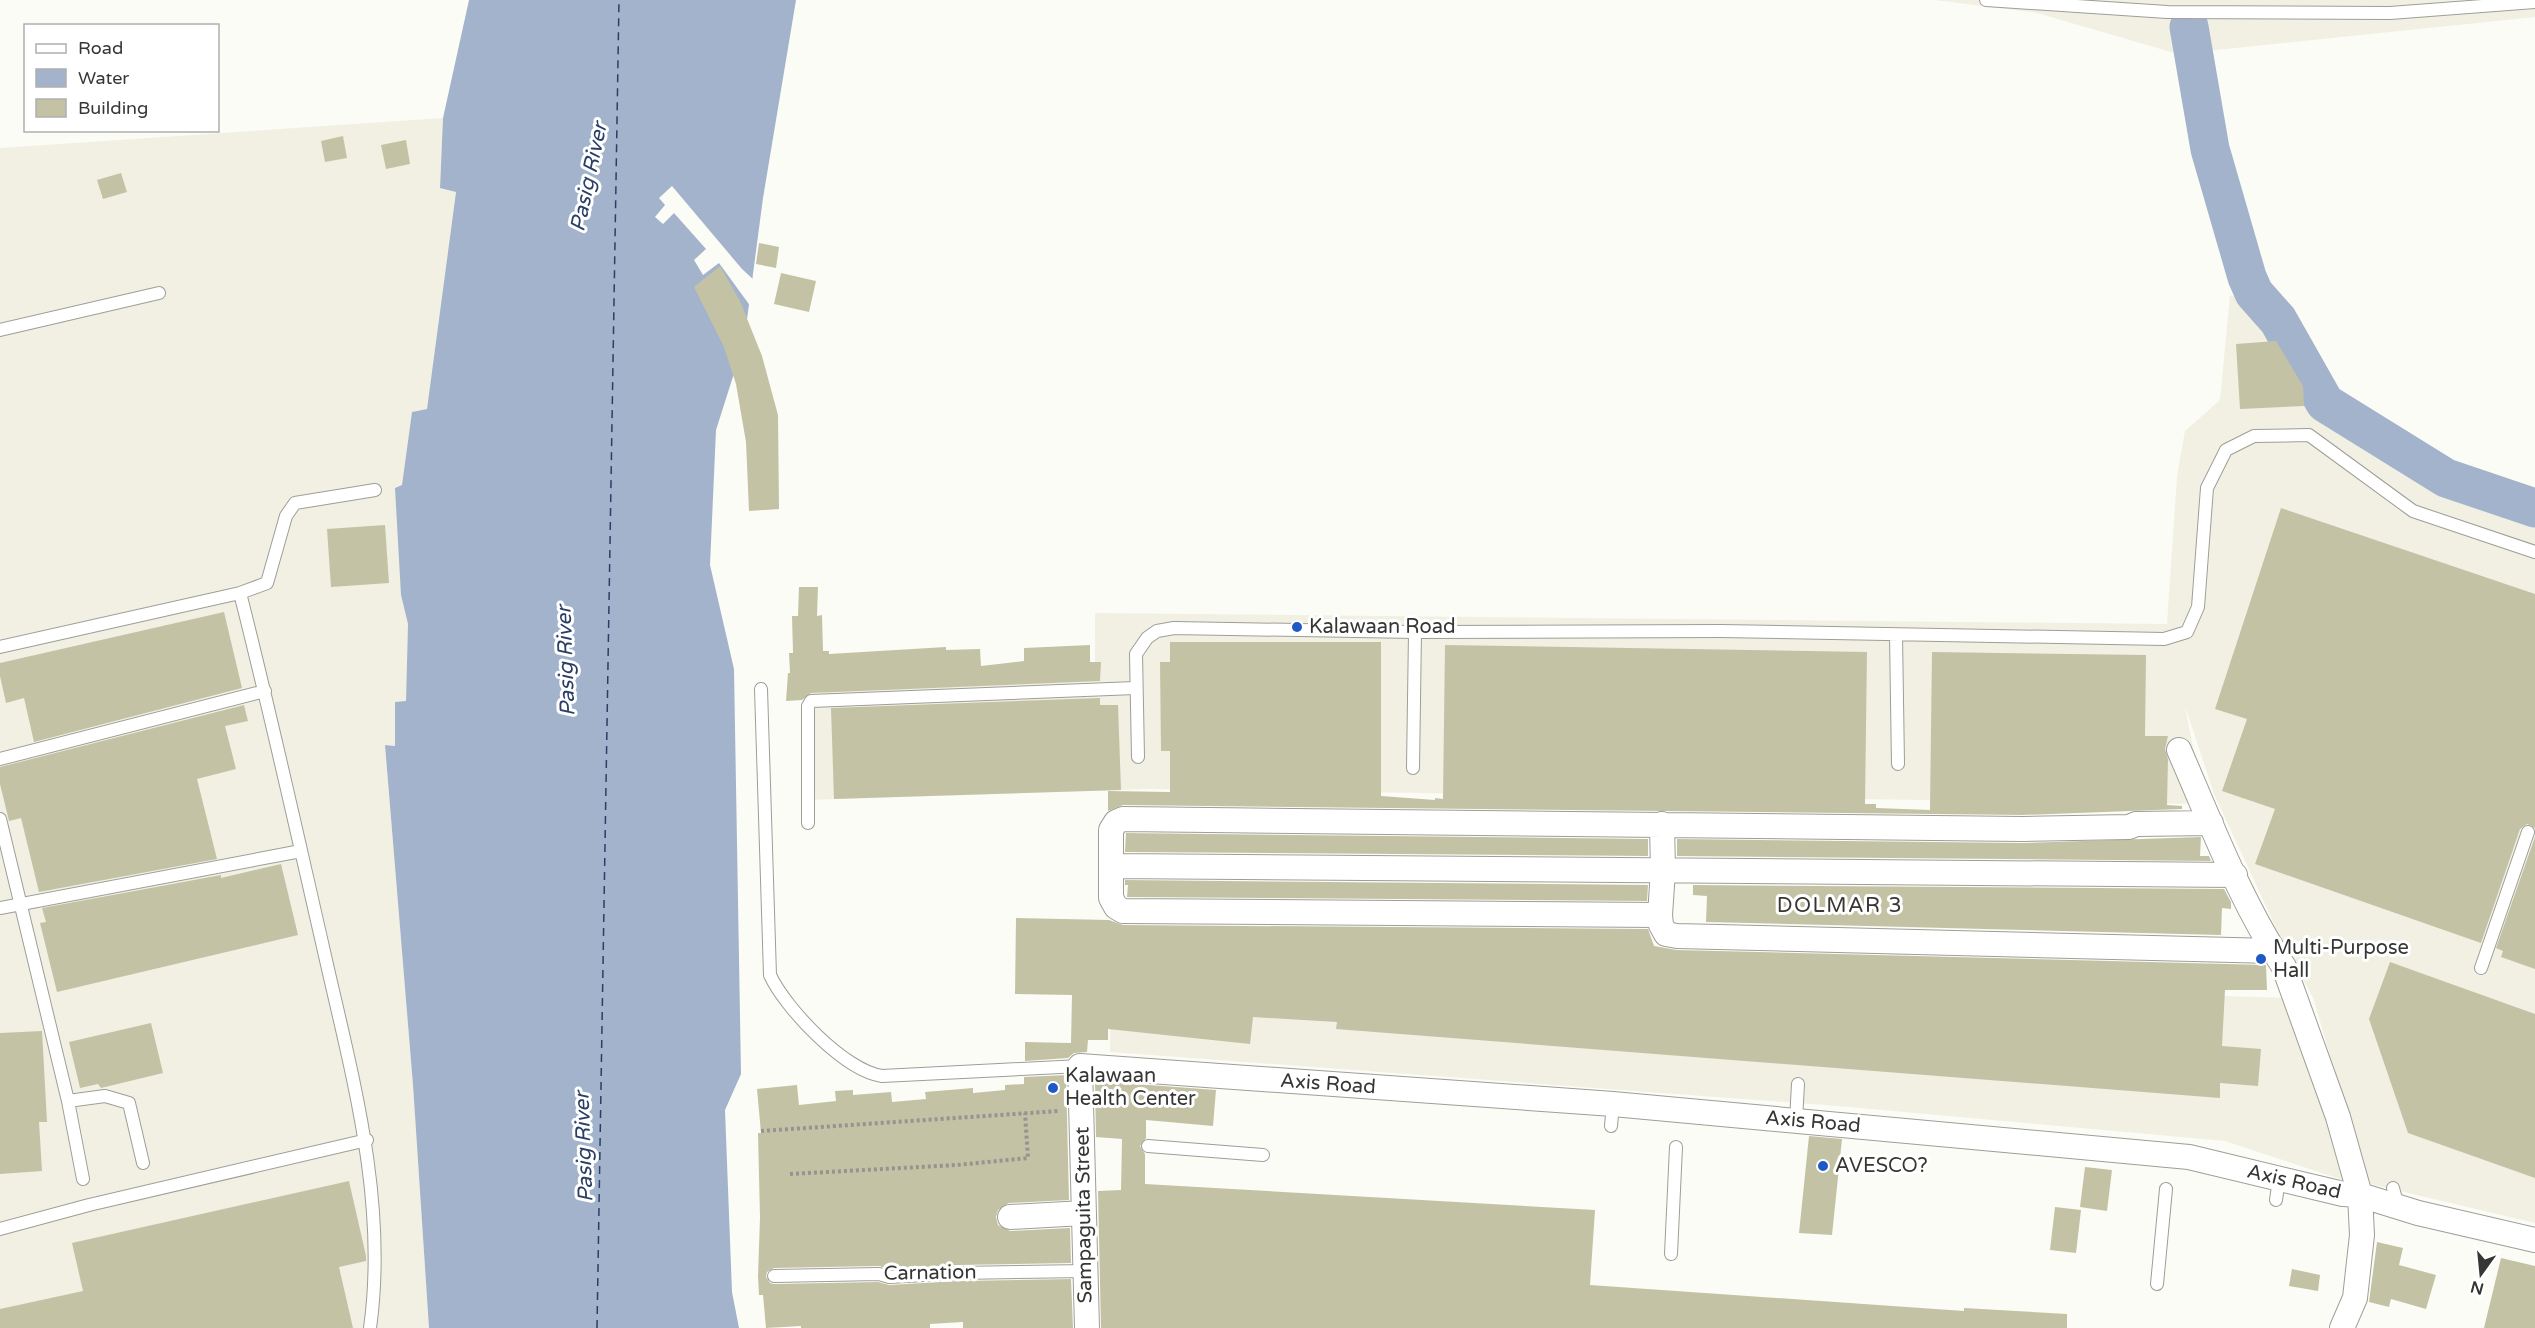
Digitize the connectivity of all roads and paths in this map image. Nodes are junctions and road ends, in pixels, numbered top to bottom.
1 (1986, 0) edge
2 (2535, 2) edge
3 (159, 293) dead end
4 (0, 330) edge
5 (375, 490) dead end
6 (2535, 552) edge
7 (240, 593) junction
8 (1415, 632) junction
9 (1896, 635) junction
10 (0, 647) edge
11 (1135, 688) junction
12 (761, 689) dead end
13 (265, 691) junction
14 (2179, 750) dead end
15 (1138, 757) dead end
16 (0, 759) edge
17 (1899, 764) dead end
18 (1413, 768) dead end
19 (0, 819) edge
20 (2211, 823) junction
21 (808, 824) dead end
22 (1662, 824) junction
23 (2528, 832) dead end
24 (301, 851) junction
25 (1113, 866) junction
26 (1663, 871) junction
27 (2235, 875) junction
28 (20, 904) junction
29 (0, 908) edge
30 (1660, 915) junction
31 (2273, 951) junction
32 (2481, 968) dead end
33 (1080, 1066) junction
34 (1797, 1084) dead end
35 (68, 1101) junction
36 (1082, 1109) junction
37 (1025, 1113) junction
38 (1796, 1120) junction
39 (761, 1131) dead end
40 (367, 1140) junction
41 (1148, 1146) dead end
42 (1676, 1147) dead end
43 (1263, 1155) dead end
44 (143, 1163) dead end
45 (790, 1173) dead end
46 (83, 1179) dead end
47 (2166, 1189) dead end
48 (2360, 1195) junction
49 (1084, 1213) junction
50 (1011, 1217) dead end
51 (0, 1229) edge
52 (2535, 1240) edge
53 (1671, 1254) dead end
54 (1086, 1271) junction
55 (774, 1276) dead end
56 (2157, 1284) dead end
57 (370, 1328) edge
58 (1087, 1328) edge
59 (2342, 1328) edge

1 - 2 lane
3 - 4 lane
5 - 7 lane
6 - 9 lane
7 - 10 lane
7 - 13 lane
8 - 9 lane
8 - 11 lane
8 - 18 lane
9 - 17 lane
11 - 15 lane
11 - 21 lane
12 - 33 lane
13 - 16 lane
13 - 24 lane
14 - 20 street
19 - 28 lane
20 - 22 street
20 - 27 street
22 - 25 street
22 - 26 street
23 - 32 lane
24 - 28 lane
24 - 40 lane
25 - 26 street
25 - 30 street
26 - 27 street
26 - 30 street
27 - 31 street
28 - 29 lane
28 - 35 lane
30 - 31 street
31 - 48 street
33 - 36 street, Sampaguita Street
33 - 38 street, Axis Road
34 - 38 lane
35 - 44 lane
35 - 46 lane
36 - 37 path
36 - 49 street, Sampaguita Street
37 - 39 path
37 - 45 path
38 - 48 street, Axis Road
40 - 51 lane
40 - 57 lane
41 - 43 lane
42 - 53 lane
47 - 56 lane
48 - 52 street, Axis Road
48 - 59 street
49 - 50 street
49 - 54 street, Sampaguita Street
54 - 55 lane, Carnation
54 - 58 street, Sampaguita Street

